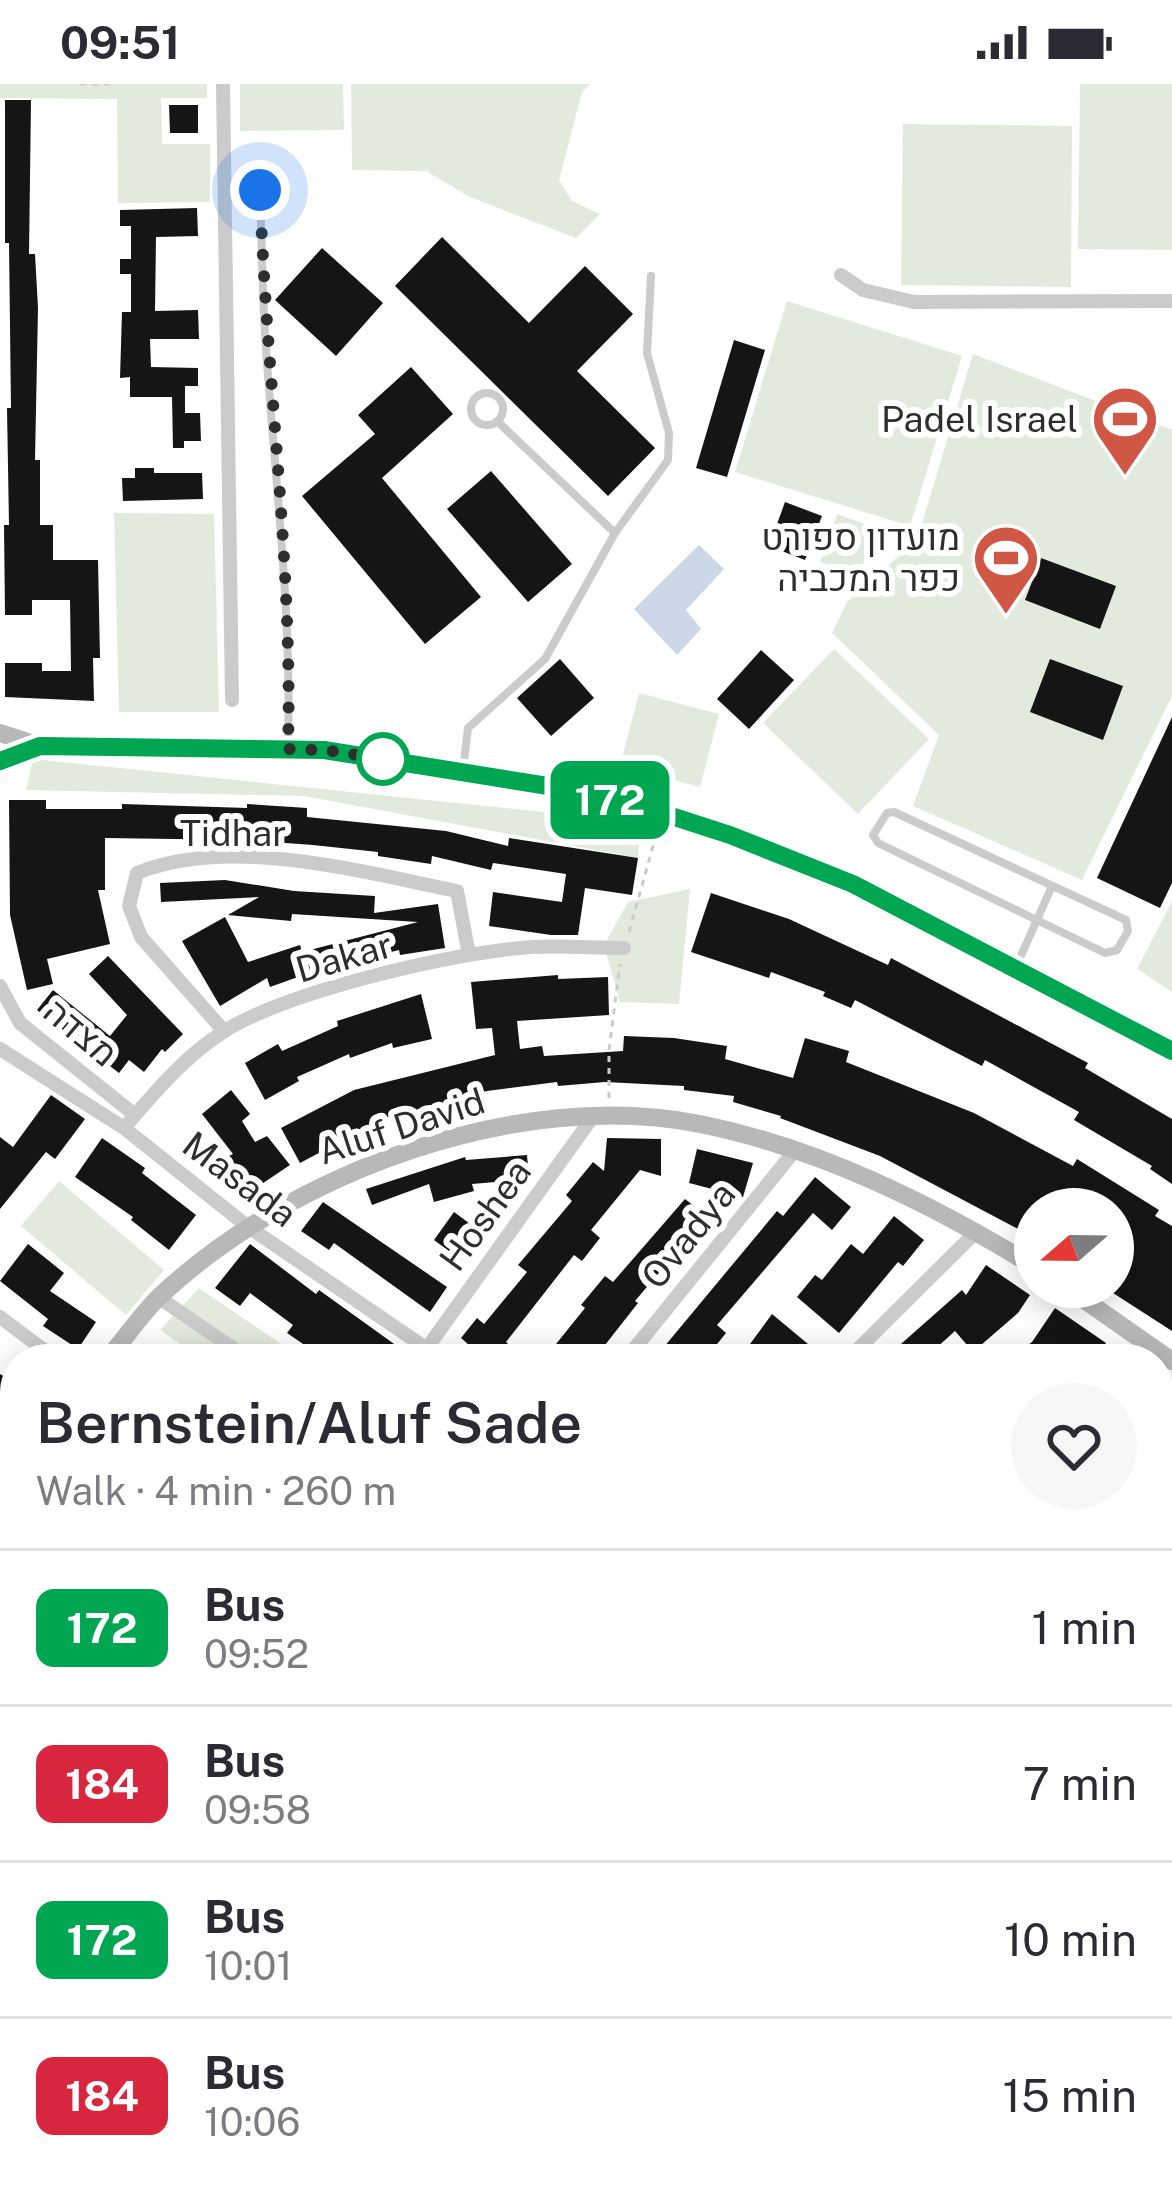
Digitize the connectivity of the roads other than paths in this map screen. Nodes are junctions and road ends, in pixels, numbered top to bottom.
1 (223, 84) edge
2 (260, 190) dead end
3 (841, 275) dead end
4 (651, 276) dead end
5 (1172, 301) edge
6 (498, 422) junction
7 (615, 533) junction
8 (232, 700) dead end
9 (0, 733) edge
10 (40, 746) junction
11 (288, 749) junction
12 (0, 761) edge
13 (462, 772) junction
14 (1052, 886) junction
15 (1037, 917) junction
16 (624, 948) dead end
17 (469, 956) junction
18 (1016, 969) junction
19 (0, 986) edge
20 (224, 1031) junction
21 (0, 1049) edge
22 (1172, 1051) edge
23 (135, 1115) junction
24 (592, 1118) junction
25 (124, 1128) junction
26 (796, 1149) junction
27 (248, 1226) junction
28 (976, 1232) junction
29 (1014, 1255) edge
30 (158, 1298) junction
31 (1096, 1308) edge
32 (0, 1317) edge
33 (36, 1344) edge
34 (120, 1344) edge
35 (226, 1344) edge
36 (421, 1344) edge
37 (430, 1344) edge
38 (638, 1344) edge
39 (863, 1344) edge
40 (1149, 1344) edge

1 - 8 street
2 - 11 lane
3 - 5 street
4 - 7 lane
6 - 6 lane
6 - 7 lane
7 - 13 lane
9 - 10 street
10 - 11 street
10 - 12 street
11 - 13 street
13 - 18 street
14 - 15 lane
14 - 15 lane
14 - 15 lane
15 - 18 lane
16 - 17 street, Dakar
17 - 20 street, Dakar
17 - 20 street, Tidhar
18 - 22 street
19 - 23 street, מצדה
20 - 23 street, Dakar
21 - 25 street, Masada
23 - 25 street, Dakar
24 - 26 street, Aluf David
24 - 27 street, Aluf David
24 - 37 street, Hoshea
25 - 27 street, Masada
26 - 28 street, Aluf David
26 - 38 street, Ovadya
27 - 30 street, Aluf David
27 - 36 street, Masada
28 - 29 street, Aluf David
28 - 39 street
30 - 34 street, Aluf David
30 - 35 street
31 - 40 street
32 - 33 street

